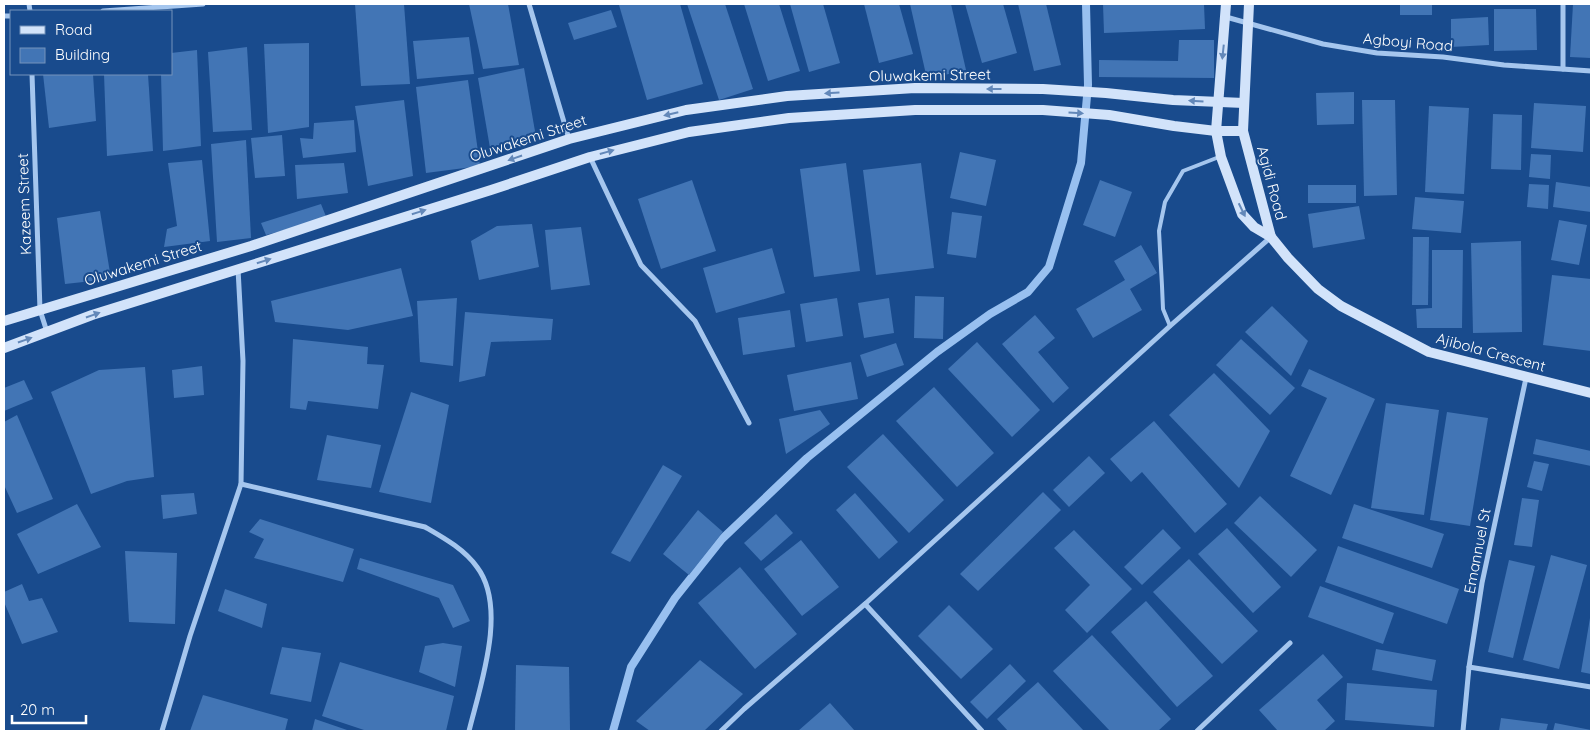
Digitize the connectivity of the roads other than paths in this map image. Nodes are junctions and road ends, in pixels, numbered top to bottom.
1 (203, 4) edge
2 (529, 4) edge
3 (1226, 4) edge
4 (1249, 4) edge
5 (1564, 4) edge
6 (117, 10) edge
7 (1226, 17) junction
8 (1249, 22) junction
9 (1563, 68) junction
10 (1591, 71) edge
11 (32, 75) edge
12 (1219, 103) junction
13 (1244, 103) junction
14 (1216, 131) junction
15 (1244, 131) junction
16 (569, 139) junction
17 (590, 157) junction
18 (1222, 157) junction
19 (1271, 237) junction
20 (238, 269) junction
21 (40, 310) junction
22 (4, 322) edge
23 (1170, 326) junction
24 (47, 332) junction
25 (4, 348) edge
26 (1526, 378) junction
27 (1591, 393) edge
28 (749, 423) dead end
29 (241, 484) junction
30 (865, 604) junction
31 (1290, 643) dead end
32 (1469, 667) junction
33 (1591, 688) edge
34 (162, 731) edge
35 (469, 731) edge
36 (721, 731) edge
37 (982, 731) edge
38 (1197, 731) edge
39 (1463, 731) edge

1 - 6 street
2 - 16 street
3 - 7 street, Agidi Road
4 - 8 street, Agidi Road
5 - 9 street
7 - 8 street, Agboyi Road
7 -> 12 street, Agidi Road
8 - 9 street, Agboyi Road
8 - 13 street, Agidi Road
9 - 10 street, Agboyi Road
11 - 21 street, Kazeem Street
12 - 13 street, Oluwakemi Street
12 - 14 street, Agidi Road
12 -> 16 street, Oluwakemi Street
13 - 15 street, Agidi Road
14 - 15 street
17 -> 14 street
14 - 18 street, Agidi Road
15 - 19 street, Agidi Road
16 -> 21 street, Oluwakemi Street
20 -> 17 street
17 - 28 street
18 -> 19 street, Agidi Road
18 - 23 lane
19 - 23 street
19 - 26 street, Ajibola Crescent
24 -> 20 street
20 - 29 street
21 - 22 street, Oluwakemi Street
21 - 24 street, Kazeem Street
23 - 30 street
25 -> 24 street
26 - 27 street, Ajibola Crescent
26 - 32 street, Emannuel St
29 - 34 street
29 - 35 street
30 - 36 street
30 - 37 street
31 - 38 street
32 - 33 street
32 - 39 street, Emannuel St

